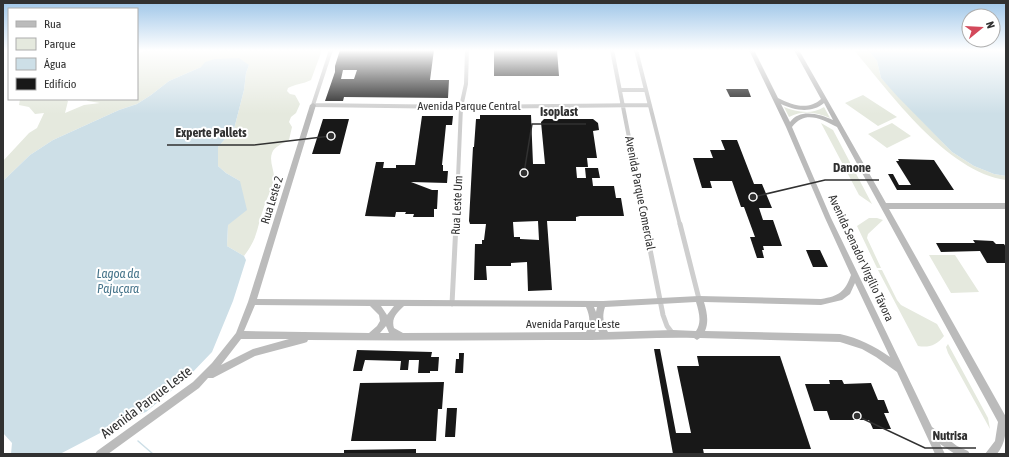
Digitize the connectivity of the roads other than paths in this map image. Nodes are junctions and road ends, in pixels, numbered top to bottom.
1 (324, 71) edge
2 (466, 71) edge
3 (617, 71) edge
4 (641, 71) edge
5 (761, 71) edge
6 (809, 71) edge
7 (621, 90) junction
8 (646, 90) junction
9 (775, 99) junction
10 (824, 100) junction
11 (313, 105) junction
12 (624, 106) junction
13 (650, 106) junction
14 (461, 107) junction
15 (839, 126) junction
16 (789, 127) junction
17 (884, 206) junction
18 (1006, 206) edge
19 (854, 274) junction
20 (699, 299) junction
21 (661, 300) junction
22 (252, 302) junction
23 (372, 304) junction
24 (401, 304) junction
25 (452, 304) junction
26 (588, 304) junction
27 (603, 304) junction
28 (674, 334) junction
29 (238, 335) junction
30 (588, 336) junction
31 (606, 336) junction
32 (697, 336) junction
33 (313, 337) junction
34 (370, 337) junction
35 (402, 337) junction
36 (899, 369) junction
37 (196, 385) junction
38 (1004, 423) edge
39 (928, 429) junction
40 (100, 454) edge
41 (940, 454) edge
42 (965, 454) edge
43 (990, 454) edge

1 - 11 street
2 - 14 street, Rua Leste Um
3 - 7 street, Avenida Parque Comercial
4 - 8 street
5 - 9 street, Avenida Senador Virgílio Távora
6 - 10 street
7 - 8 street
7 - 12 street, Avenida Parque Comercial
8 - 13 street
9 - 10 street
9 - 16 street, Avenida Senador Virgílio Távora
10 - 15 street
11 - 14 street, Avenida Parque Central
11 - 22 street, Rua Leste 2
12 - 13 street, Avenida Parque Central
12 - 14 street, Avenida Parque Central
12 - 21 street, Avenida Parque Comercial
13 - 20 street
14 - 25 street, Rua Leste Um
15 - 16 street
15 - 17 street
16 - 19 street, Avenida Senador Virgílio Távora
17 - 18 street
17 - 38 street
19 - 20 street, Avenida Parque Leste
19 - 36 street, Avenida Senador Virgílio Távora
20 - 21 street, Avenida Parque Leste
20 - 32 street
21 - 27 street, Avenida Parque Leste
21 - 28 street, Avenida Parque Comercial
22 - 23 street, Avenida Parque Leste
22 - 29 street, Avenida Parque Leste
23 - 24 street, Avenida Parque Leste
23 - 34 street
24 - 25 street, Avenida Parque Leste
24 - 35 street
25 - 26 street, Avenida Parque Leste
26 - 27 street, Avenida Parque Leste
26 - 30 street
27 - 31 street
28 - 31 street, Avenida Parque Leste
28 - 32 street, Avenida Parque Leste
29 - 33 street, Avenida Parque Leste
29 - 37 street, Avenida Parque Leste
30 - 31 street, Avenida Parque Leste
30 - 35 street, Avenida Parque Leste
32 - 36 street, Avenida Parque Leste
33 - 34 street, Avenida Parque Leste
33 - 37 street
34 - 35 street, Avenida Parque Leste
36 - 39 street, Avenida Senador Virgílio Távora
37 - 40 street, Avenida Parque Leste
38 - 43 street
39 - 41 street, Avenida Senador Virgílio Távora
39 - 42 street

